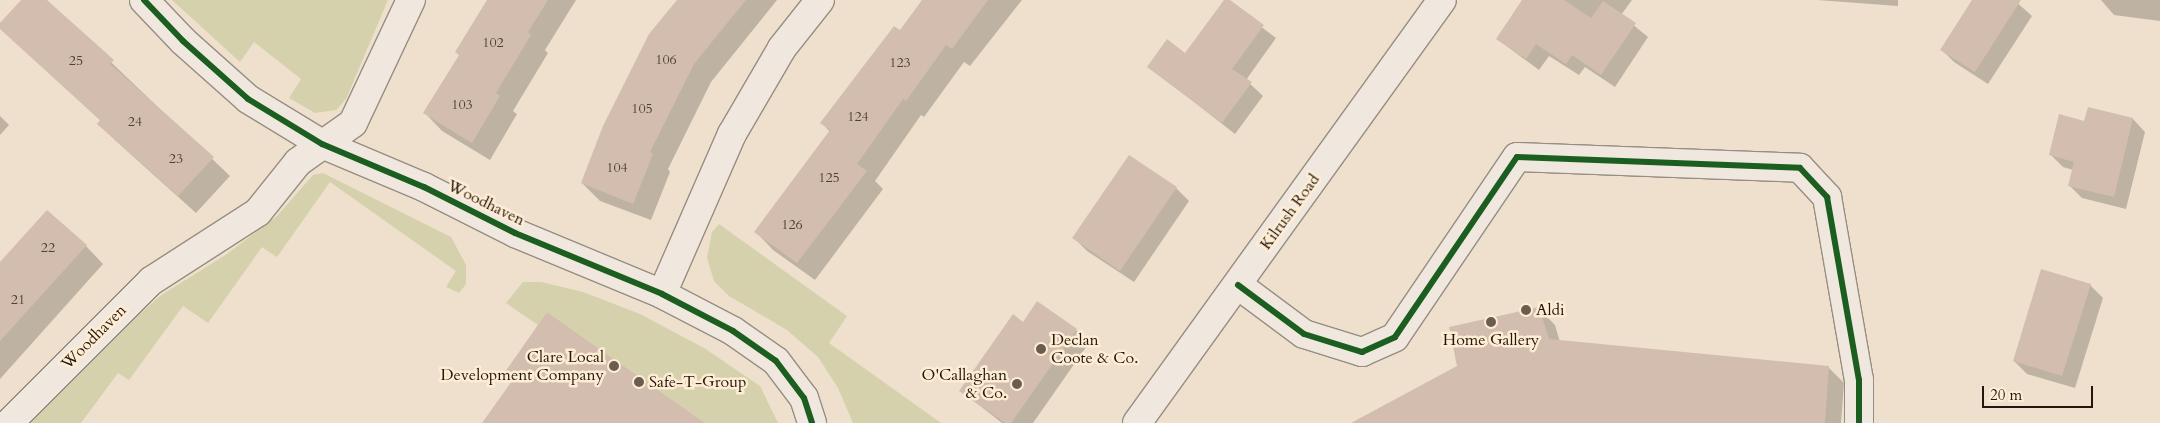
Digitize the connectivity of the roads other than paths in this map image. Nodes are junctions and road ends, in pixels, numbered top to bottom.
1 (144, 0) edge
2 (411, 0) edge
3 (820, 0) edge
4 (1442, 0) edge
5 (322, 144) junction
6 (1238, 285) junction
7 (662, 294) junction
8 (9, 423) edge
9 (812, 423) edge
10 (1137, 423) edge
11 (1859, 423) edge

1 - 5 street, Woodhaven
2 - 5 street, Woodhaven
3 - 7 street
4 - 6 street, Kilrush Road
5 - 7 street, Woodhaven
5 - 8 street, Woodhaven
6 - 10 street, Kilrush Road
6 - 11 street
7 - 9 street, Woodhaven

